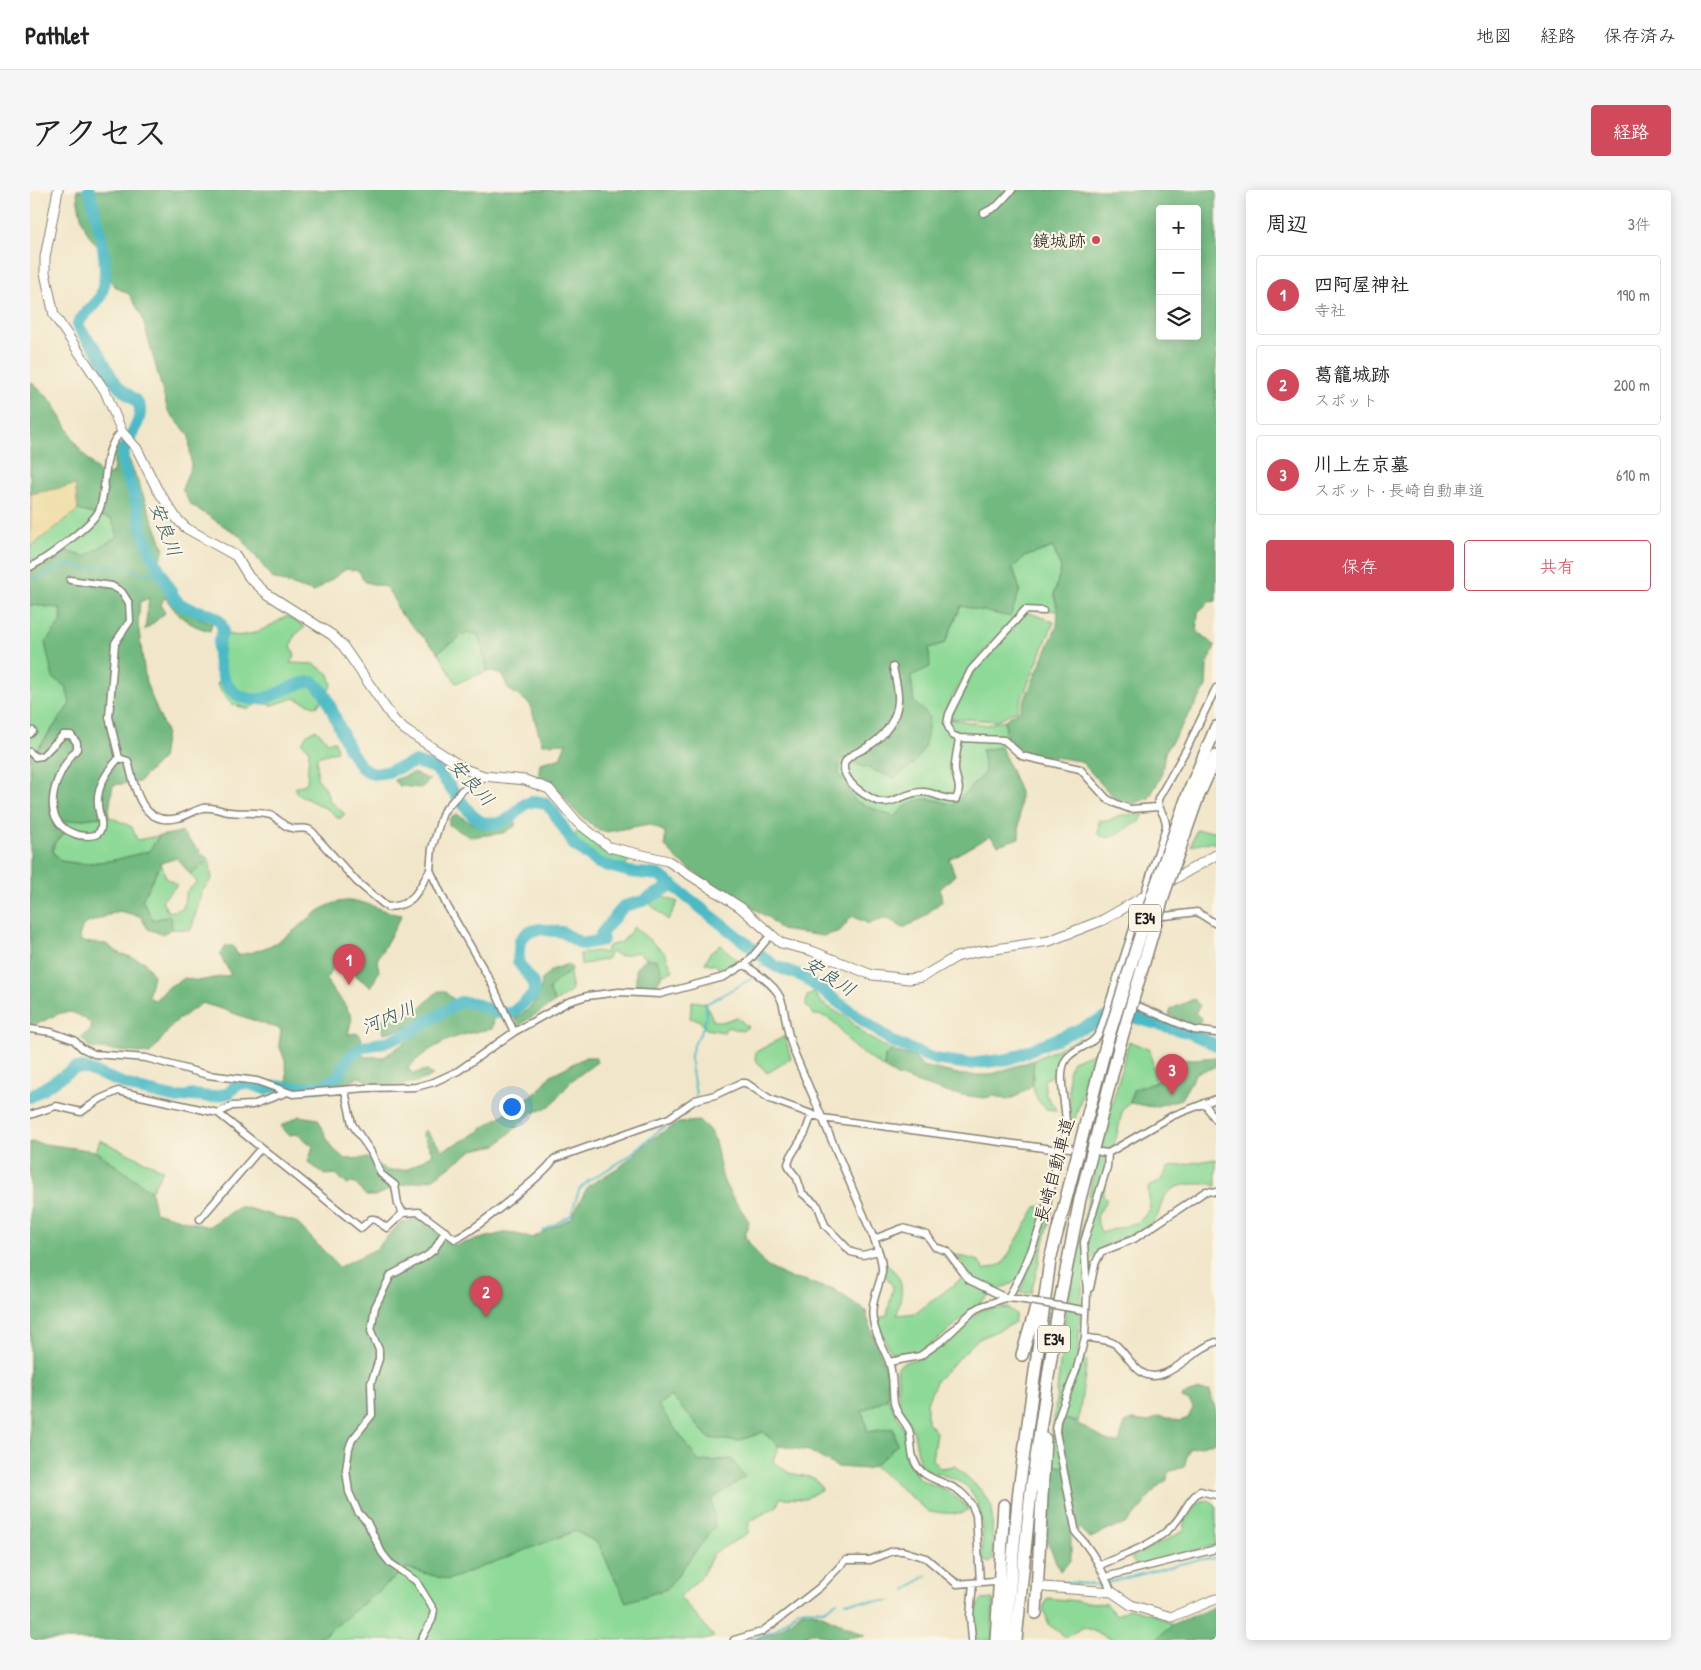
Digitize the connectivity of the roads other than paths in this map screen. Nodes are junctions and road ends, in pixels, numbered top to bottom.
1 (58, 190) edge
2 (1012, 190) edge
3 (984, 214) dead end
4 (124, 433) junction
5 (30, 567) edge
6 (70, 580) dead end
7 (1043, 611) dead end
8 (893, 667) dead end
9 (1216, 688) edge
10 (1216, 727) edge
11 (959, 738) junction
12 (30, 752) edge
13 (1216, 756) edge
14 (119, 758) junction
15 (484, 776) junction
16 (1193, 795) junction
17 (1158, 807) junction
18 (1216, 855) edge
19 (430, 870) junction
20 (1141, 899) junction
21 (1165, 916) dead end
22 (1216, 924) edge
23 (768, 939) junction
24 (746, 964) junction
25 (1108, 1005) junction
26 (30, 1029) edge
27 (514, 1032) junction
28 (1216, 1033) edge
29 (345, 1091) junction
30 (282, 1092) junction
31 (1216, 1098) edge
32 (1204, 1103) junction
33 (218, 1113) junction
34 (812, 1114) junction
35 (30, 1115) edge
36 (822, 1118) junction
37 (1216, 1120) edge
38 (261, 1148) junction
39 (1064, 1148) junction
40 (1100, 1152) dead end
41 (1108, 1153) junction
42 (1216, 1192) edge
43 (403, 1214) junction
44 (200, 1219) dead end
45 (445, 1231) junction
46 (874, 1239) junction
47 (878, 1250) junction
48 (1050, 1260) junction
49 (1087, 1292) junction
50 (1007, 1298) junction
51 (1085, 1310) junction
52 (1085, 1337) junction
53 (1216, 1342) edge
54 (1022, 1355) dead end
55 (889, 1362) junction
56 (1048, 1373) junction
57 (1216, 1495) edge
58 (1004, 1505) dead end
59 (1216, 1549) edge
60 (1100, 1565) junction
61 (1105, 1578) junction
62 (994, 1581) dead end
63 (977, 1583) junction
64 (1044, 1587) dead end
65 (1111, 1590) junction
66 (1216, 1599) edge
67 (1036, 1613) dead end
68 (421, 1640) edge
69 (734, 1640) edge
70 (972, 1640) edge
71 (996, 1640) edge
72 (1005, 1640) edge
73 (1016, 1640) edge

1 - 4 street
2 - 3 street
4 - 5 street
4 - 15 street
6 - 14 street
7 - 11 street
8 - 11 street
9 - 17 street
10 - 16 highway, 長崎自動車道 / E34
11 - 17 street
12 - 14 street
13 - 16 highway, 長崎自動車道 / E34
14 - 19 street
15 - 19 street
15 - 23 street
16 - 48 highway, 長崎自動車道 / E34, bridge
16 - 56 highway, 長崎自動車道 / E34, bridge
17 - 20 street
18 - 20 street
19 - 27 street
20 - 23 street
20 - 25 street
21 - 22 street
23 - 24 street
24 - 27 street
24 - 36 street
25 - 28 street
25 - 39 street
26 - 30 street
27 - 29 street
29 - 30 street
29 - 43 street
30 - 33 street
31 - 32 street
32 - 37 street
32 - 41 street
33 - 35 street
33 - 38 street
34 - 36 street
34 - 45 street
34 - 47 street
36 - 39 street
36 - 46 street
38 - 43 street
38 - 44 street
39 - 50 street
40 - 41 street
41 - 49 street
42 - 49 street
43 - 45 street
45 - 68 street
46 - 47 street
46 - 50 street
47 - 55 street
48 - 54 highway
48 - 72 highway, 長崎自動車道 / E34
49 - 51 street
50 - 51 street, bridge
50 - 55 street
51 - 52 street
52 - 53 street
52 - 60 street
55 - 63 street
56 - 67 highway
56 - 73 highway, 長崎自動車道 / E34
57 - 60 street
58 - 71 highway
59 - 61 street
60 - 61 street
61 - 65 street
62 - 63 street
63 - 69 street
63 - 70 street
64 - 65 street
65 - 66 street

